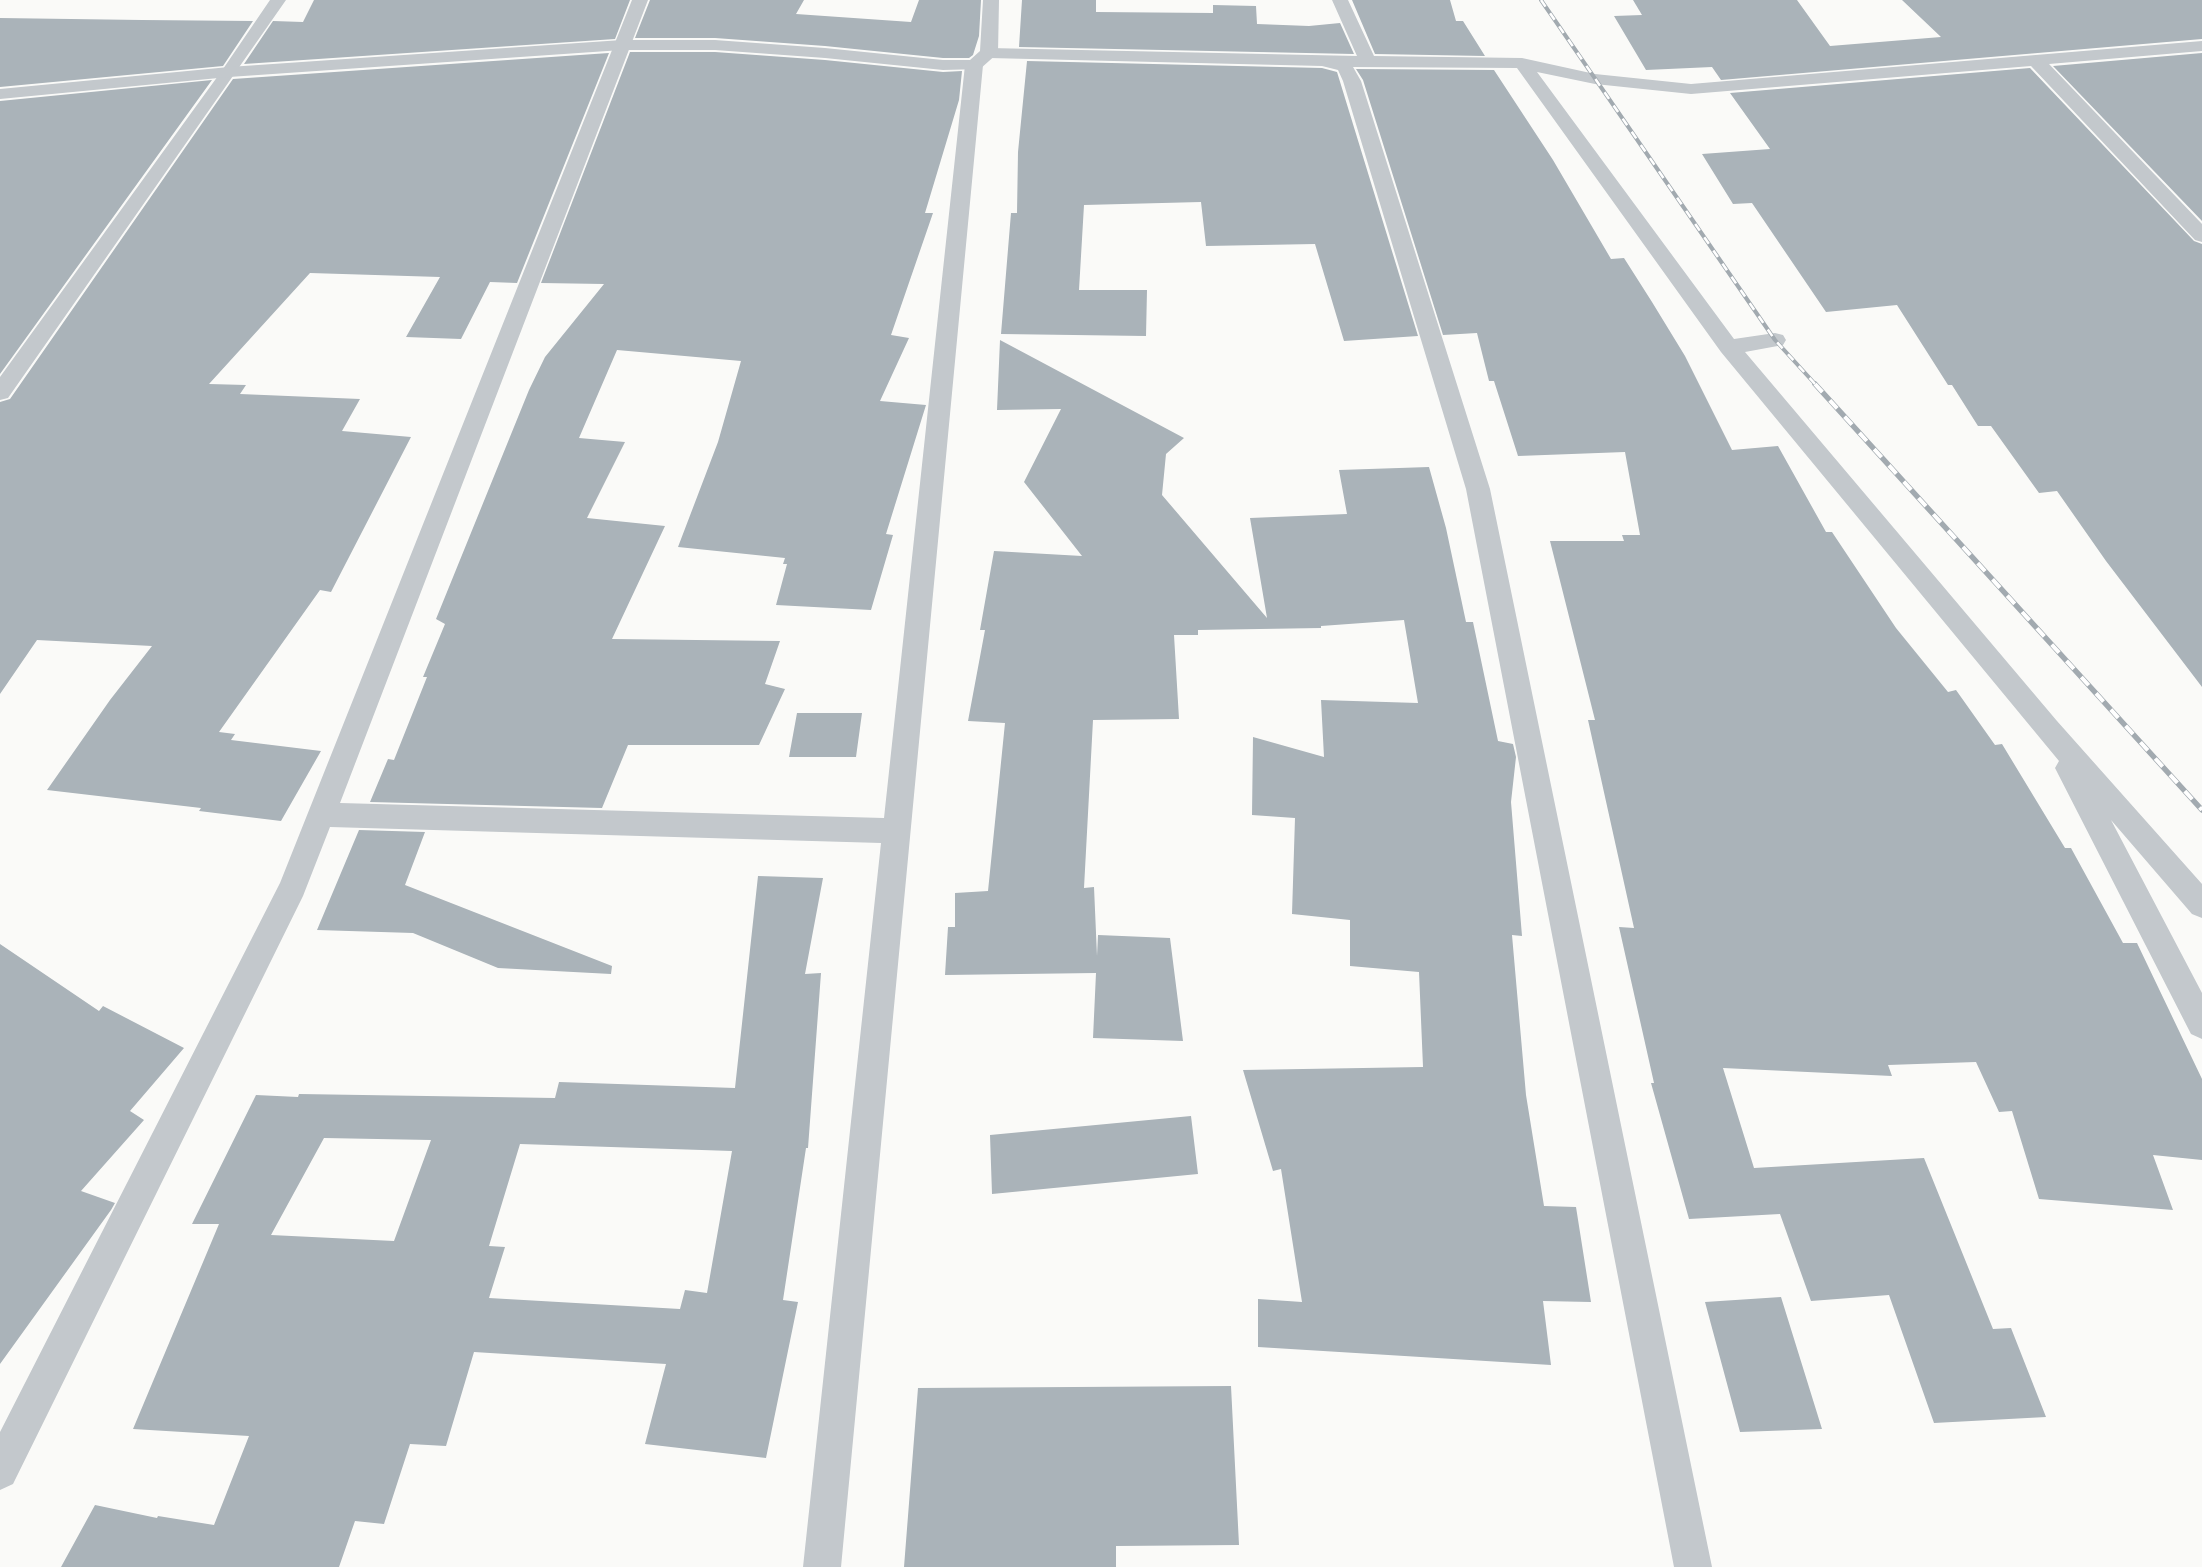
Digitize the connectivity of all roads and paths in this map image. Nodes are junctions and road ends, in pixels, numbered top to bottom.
1 (278, 0) edge
2 (640, 0) edge
3 (991, 0) edge
4 (1340, 0) edge
5 (622, 45) junction
6 (2202, 46) edge
7 (982, 59) junction
8 (2034, 59) junction
9 (1322, 61) junction
10 (1368, 62) junction
11 (1522, 63) junction
12 (229, 72) junction
13 (0, 94) edge
14 (2202, 236) edge
15 (1775, 340) dead end
16 (1729, 347) junction
17 (0, 394) edge
18 (2048, 728) junction
19 (321, 815) junction
20 (897, 831) junction
21 (2202, 905) edge
22 (2202, 1024) edge
23 (0, 1471) edge
24 (822, 1567) edge
25 (1693, 1567) edge

1 - 12 street
2 - 5 street
3 - 7 street
4 - 10 street
5 - 7 street
5 - 12 street
5 - 19 street
6 - 8 street
7 - 9 street
7 - 20 street
8 - 11 street
8 - 14 street
9 - 10 street
9 - 25 street
10 - 11 street
11 - 16 street
12 - 13 street
12 - 17 street
15 - 16 street
16 - 18 street
18 - 21 street
18 - 22 street
19 - 20 street
19 - 23 street
20 - 24 street

